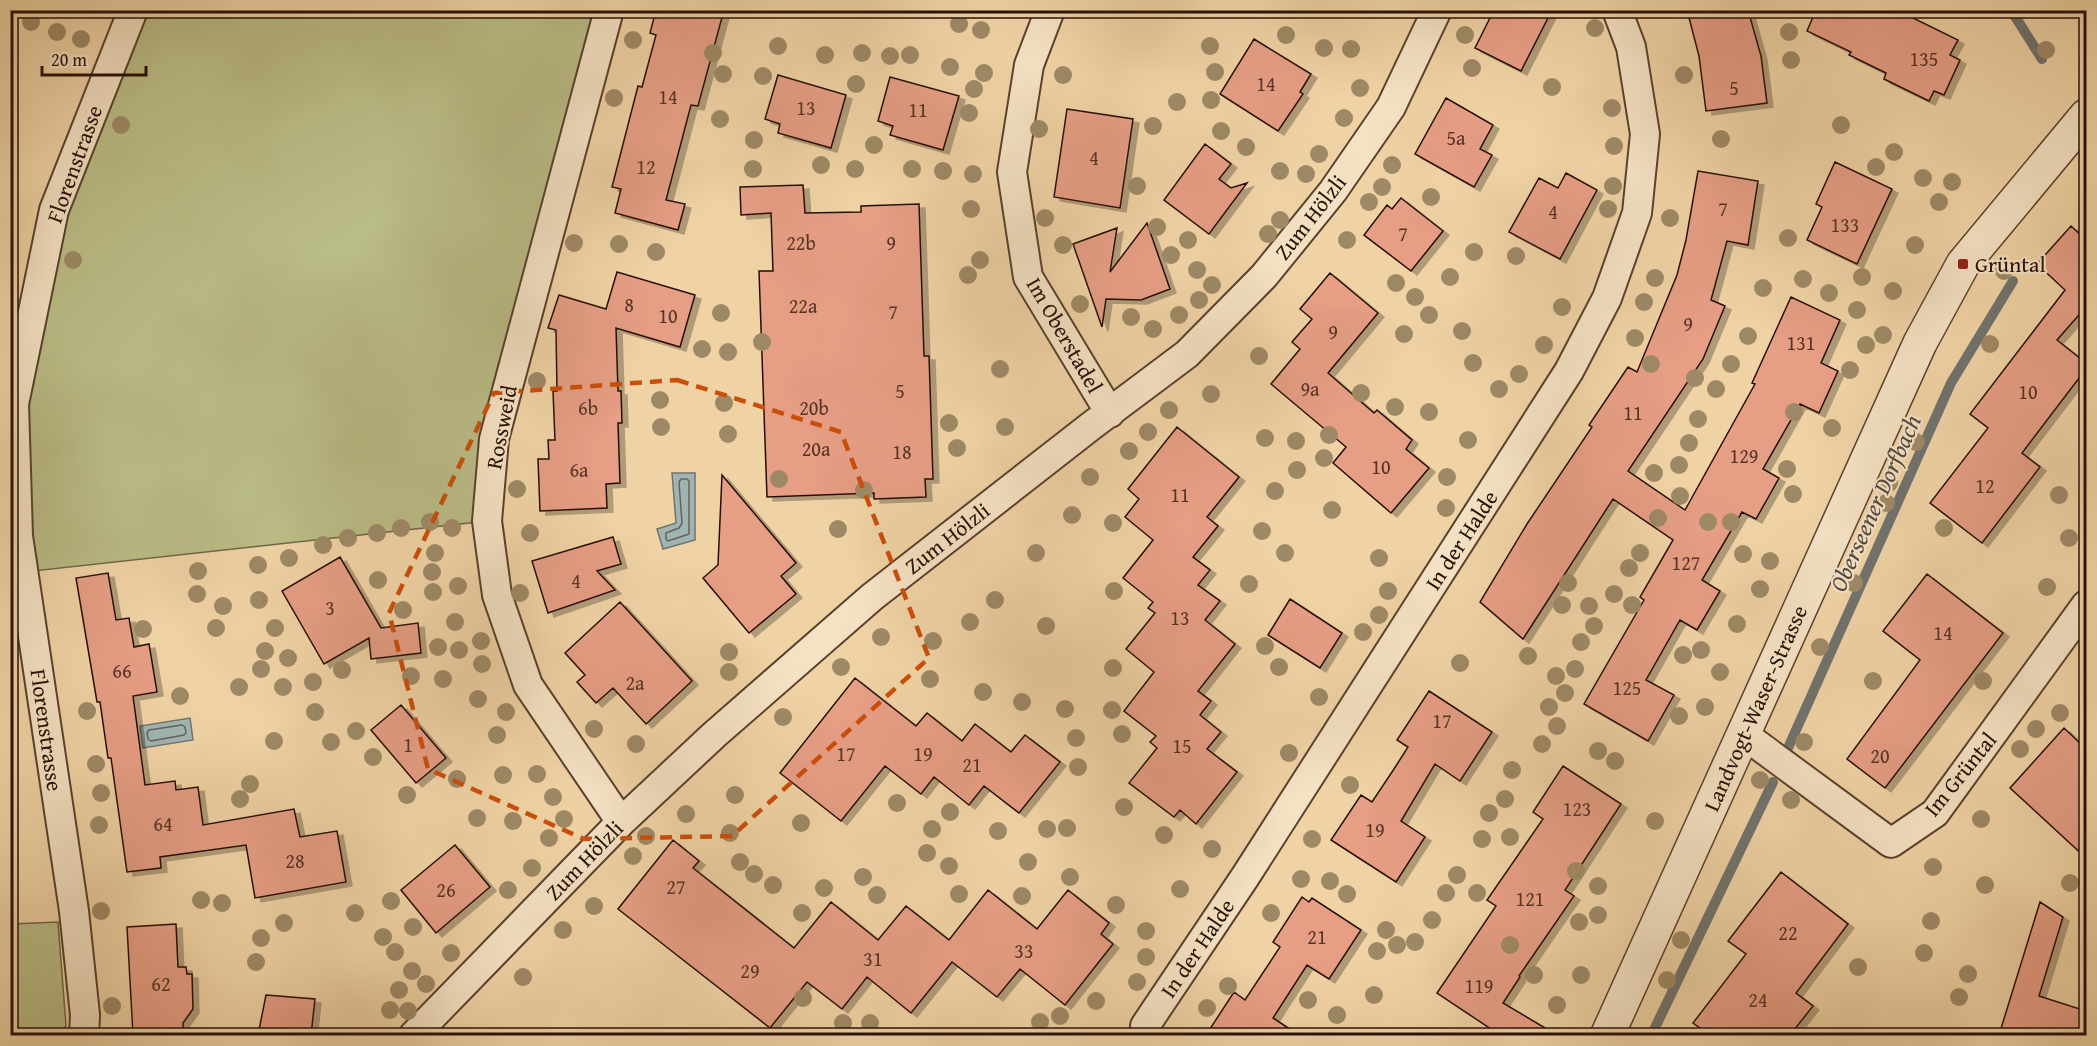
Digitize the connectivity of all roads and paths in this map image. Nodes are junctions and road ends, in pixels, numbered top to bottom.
1 (133, 10) edge
2 (609, 10) edge
3 (1050, 10) edge
4 (1437, 10) edge
5 (1617, 10) edge
6 (2086, 116) edge
7 (1110, 413) junction
8 (14, 536) edge
9 (2086, 605) edge
10 (1743, 734) junction
11 (621, 822) junction
12 (1145, 1026) dead end
13 (84, 1035) edge
14 (414, 1035) edge
15 (1607, 1035) edge

1 - 8 street, Florenstrasse
2 - 11 street, Rossweid
3 - 7 street, Im Oberstadel
4 - 7 street, Zum Hölzli
5 - 12 street, In der Halde
6 - 10 street, Landvogt-Waser-Strasse
7 - 11 street, Zum Hölzli
8 - 13 street, Florenstrasse
9 - 10 street, Im Grüntal
10 - 15 street, Landvogt-Waser-Strasse
11 - 14 street, Zum Hölzli

